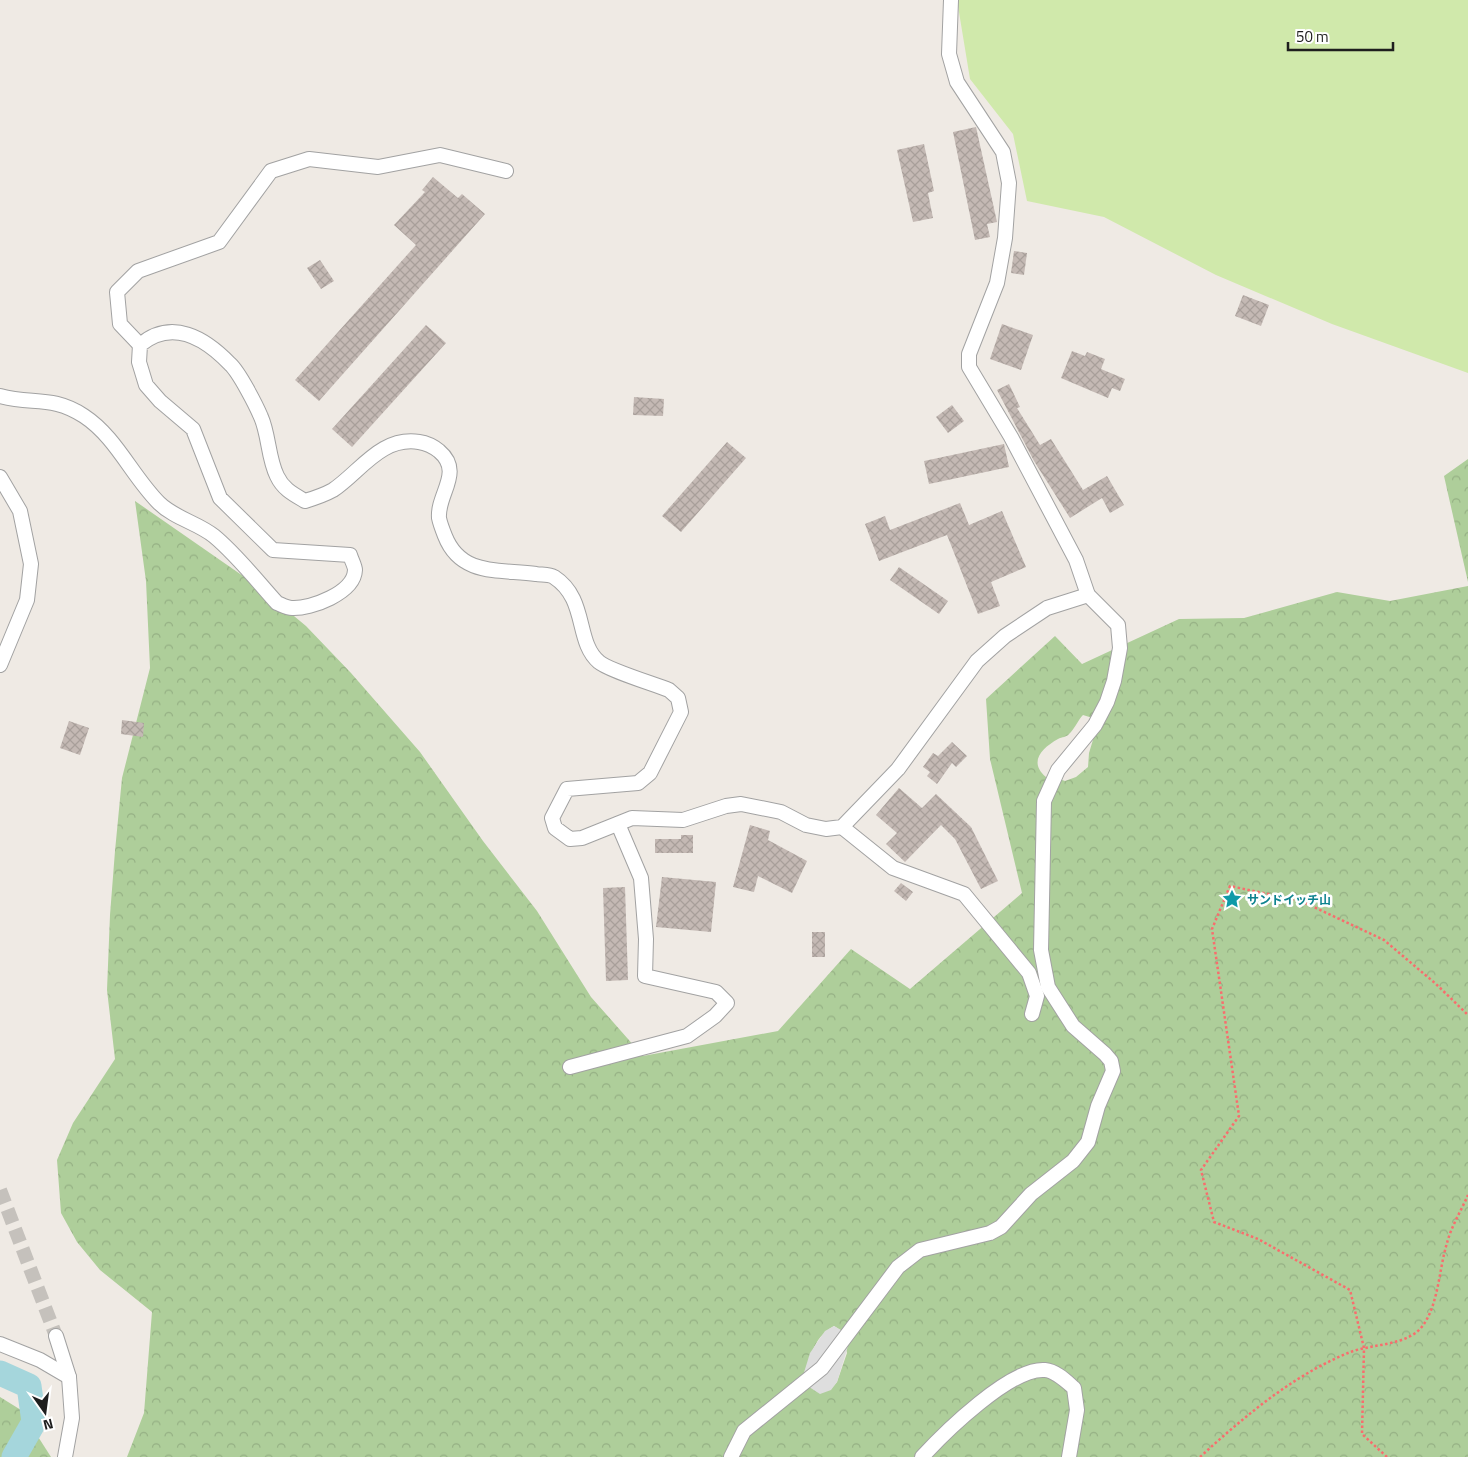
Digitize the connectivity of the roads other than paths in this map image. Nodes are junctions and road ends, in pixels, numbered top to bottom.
1 (952, 0) edge
2 (506, 171) dead end
3 (140, 345) junction
4 (0, 396) edge
5 (0, 477) edge
6 (1088, 595) junction
7 (0, 665) edge
8 (618, 824) junction
9 (842, 827) junction
10 (1032, 1014) dead end
11 (570, 1067) dead end
12 (56, 1336) tunnel mouth
13 (0, 1344) edge
14 (69, 1377) junction
15 (65, 1457) edge
16 (731, 1457) edge
17 (922, 1457) edge
18 (1069, 1457) edge

1 - 6 street
2 - 3 street
3 - 4 street
3 - 8 street
5 - 7 street
6 - 9 street
6 - 16 street
8 - 9 street
8 - 11 street
9 - 10 street
12 - 14 street
13 - 14 street
14 - 15 street
17 - 18 street

